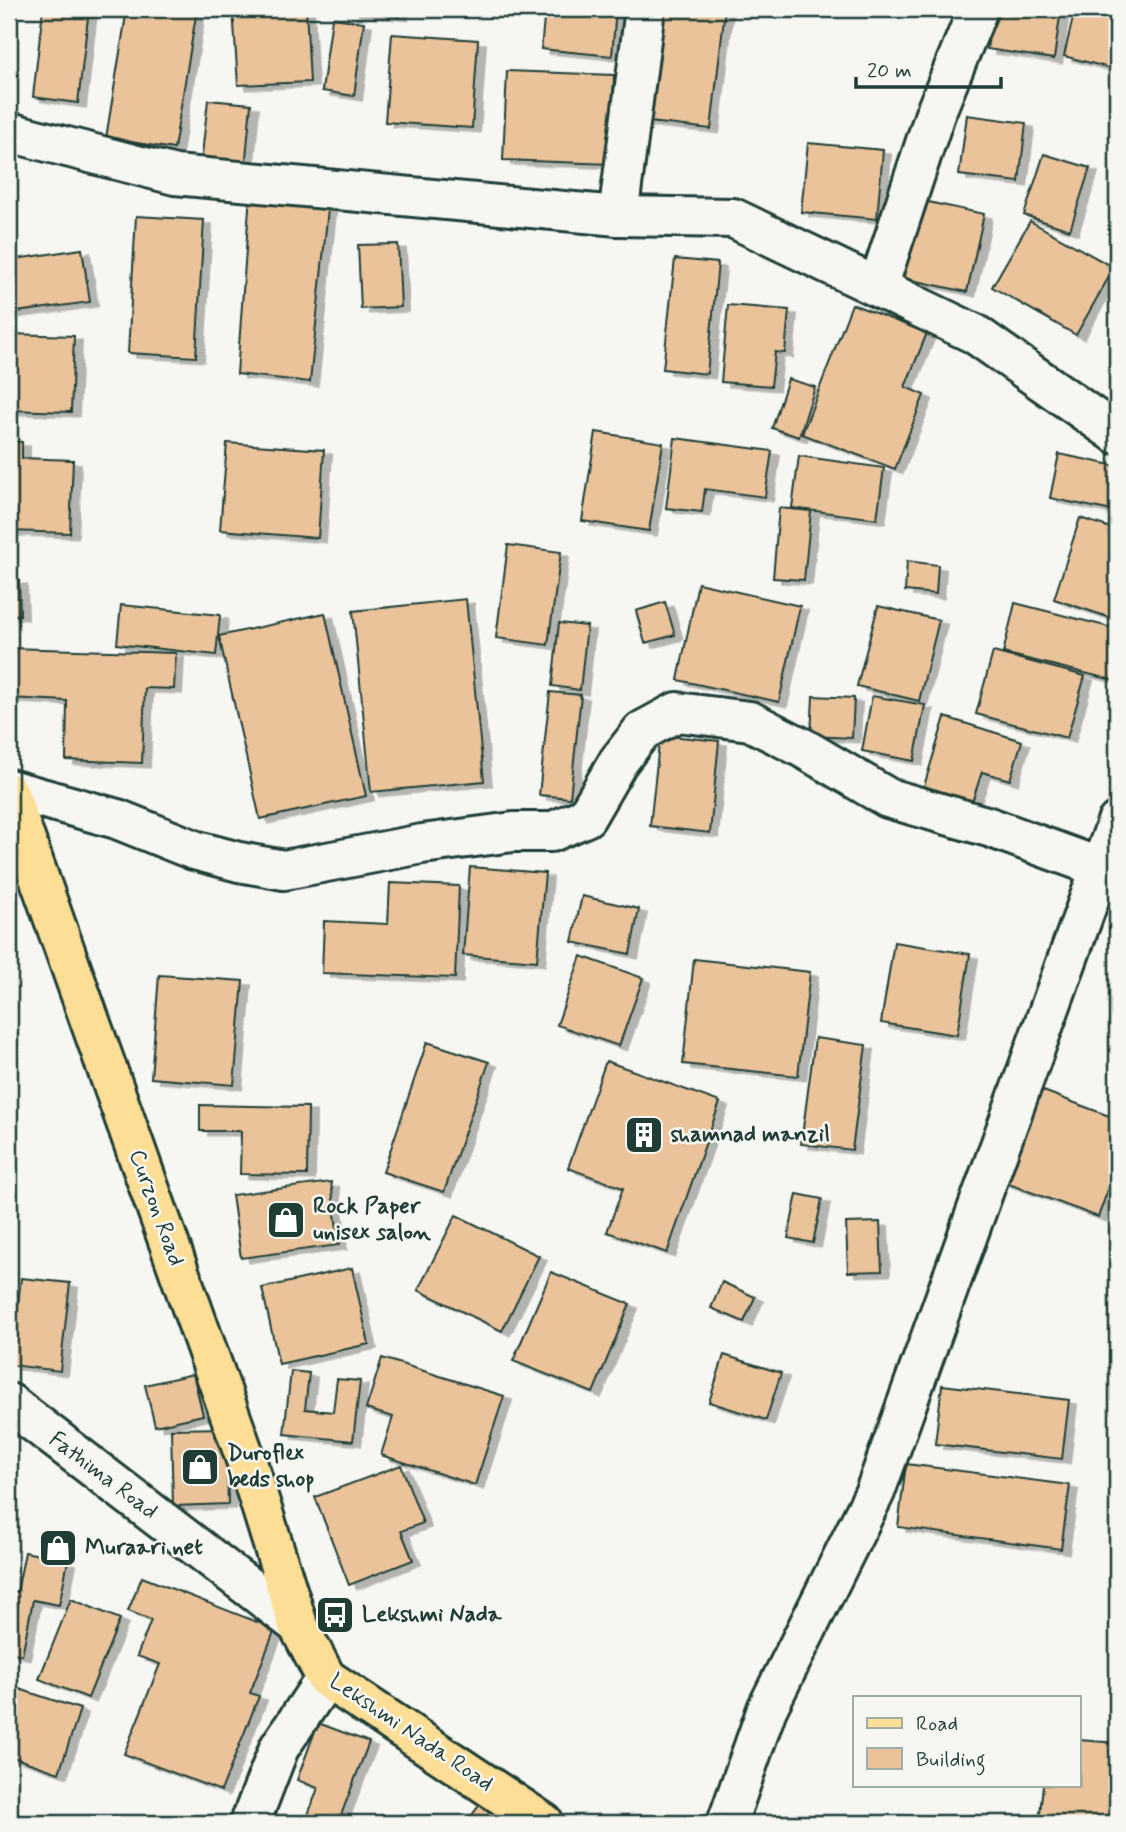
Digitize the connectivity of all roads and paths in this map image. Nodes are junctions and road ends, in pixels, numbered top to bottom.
1 (645, 9) edge
2 (978, 9) edge
3 (9, 132) edge
4 (618, 216) junction
5 (878, 287) junction
6 (1117, 434) edge
7 (9, 791) edge
8 (1117, 822) edge
9 (1101, 868) junction
10 (9, 1403) edge
11 (298, 1625) junction
12 (326, 1678) junction
13 (250, 1823) edge
14 (544, 1823) edge
15 (727, 1823) edge

1 - 4 street
2 - 5 street
3 - 4 street
4 - 5 street
5 - 6 street
7 - 9 street
7 - 11 main road, Curzon Road
8 - 9 street
9 - 15 street
10 - 11 street, Fathima Road
11 - 12 main road, Lekshmi Nada Road
12 - 13 street
12 - 14 main road, Lekshmi Nada Road

